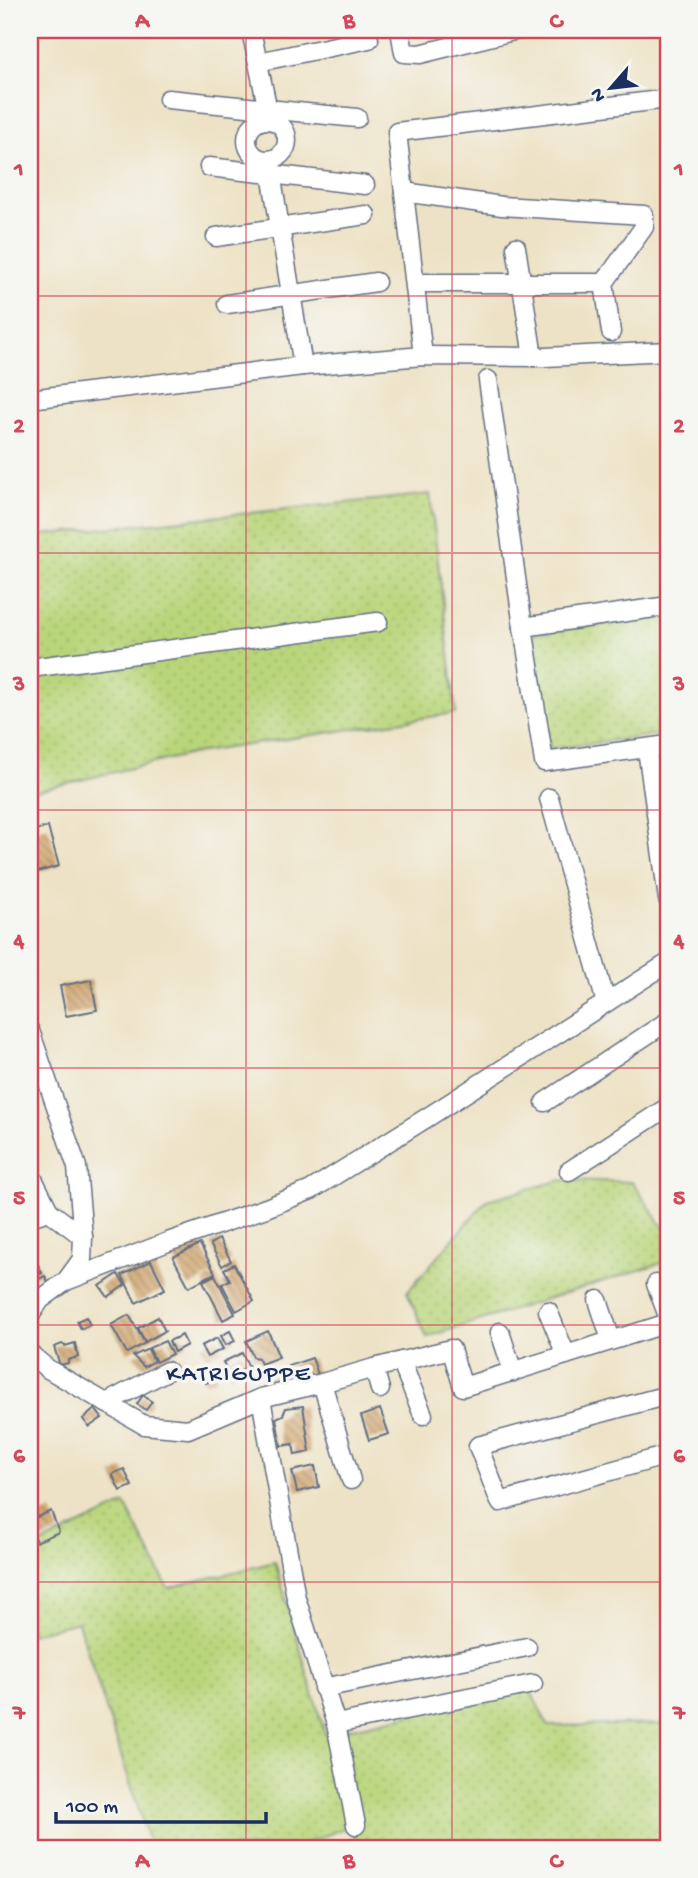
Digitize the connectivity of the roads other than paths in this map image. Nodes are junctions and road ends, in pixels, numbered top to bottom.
1 (251, 30) edge
2 (400, 30) edge
3 (517, 30) edge
4 (369, 39) dead end
5 (258, 62) junction
6 (668, 99) edge
7 (168, 100) dead end
8 (268, 115) junction
9 (357, 118) dead end
10 (209, 167) dead end
11 (270, 167) junction
12 (365, 185) dead end
13 (404, 192) junction
14 (366, 215) dead end
15 (280, 228) junction
16 (216, 237) dead end
17 (516, 247) dead end
18 (376, 282) dead end
19 (521, 282) junction
20 (415, 283) junction
21 (604, 283) junction
22 (291, 294) junction
23 (227, 304) dead end
24 (611, 332) dead end
25 (668, 351) edge
26 (423, 356) junction
27 (533, 357) junction
28 (303, 366) junction
29 (488, 380) dead end
30 (30, 398) edge
31 (668, 606) edge
32 (378, 622) dead end
33 (523, 627) junction
34 (30, 668) edge
35 (668, 745) edge
36 (648, 748) junction
37 (549, 798) dead end
38 (668, 899) edge
39 (668, 963) edge
40 (606, 1003) junction
41 (668, 1021) edge
42 (30, 1031) edge
43 (544, 1102) dead end
44 (668, 1107) edge
45 (569, 1171) dead end
46 (30, 1173) edge
47 (49, 1211) junction
48 (30, 1217) edge
49 (83, 1237) junction
50 (66, 1281) junction
51 (656, 1284) dead end
52 (598, 1300) dead end
53 (548, 1311) dead end
54 (30, 1316) edge
55 (668, 1316) edge
56 (668, 1323) edge
57 (500, 1332) dead end
58 (611, 1340) junction
59 (30, 1354) edge
60 (566, 1355) junction
61 (401, 1361) junction
62 (374, 1368) junction
63 (167, 1371) dead end
64 (513, 1372) junction
65 (322, 1383) junction
66 (380, 1389) dead end
67 (668, 1395) edge
68 (261, 1398) junction
69 (106, 1403) junction
70 (422, 1415) dead end
71 (668, 1455) edge
72 (351, 1480) dead end
73 (527, 1647) dead end
74 (533, 1684) dead end
75 (323, 1688) junction
76 (336, 1724) junction
77 (356, 1825) dead end

1 - 5 street
2 - 3 street
4 - 5 street
5 - 8 street
6 - 13 street
7 - 8 street
8 - 9 street
8 - 11 street
8 - 11 street
10 - 11 street
11 - 12 street
11 - 15 street
13 - 20 street
13 - 21 street
14 - 15 street
15 - 16 street
15 - 22 street
17 - 19 street
18 - 22 street
19 - 20 street
19 - 21 street
19 - 27 street
20 - 26 street
21 - 24 street
22 - 23 street
22 - 28 street
25 - 27 street
26 - 27 street
26 - 28 street
28 - 30 street
29 - 33 street
31 - 33 street
32 - 34 street
33 - 36 street
35 - 36 street
36 - 38 street
37 - 40 street
39 - 40 street
40 - 50 street
41 - 43 street
42 - 49 street
44 - 45 street
46 - 47 street
47 - 48 street
47 - 49 street
49 - 50 street
50 - 54 street
51 - 55 street
52 - 58 street
53 - 60 street
56 - 58 street
57 - 64 street
58 - 60 street
59 - 69 street
60 - 64 street
61 - 62 street
61 - 64 street
61 - 70 street
62 - 65 street
62 - 66 street
63 - 69 street
65 - 68 street
65 - 72 street
67 - 71 street
68 - 69 street
68 - 75 street
73 - 75 street
74 - 76 street
75 - 76 street
76 - 77 street

